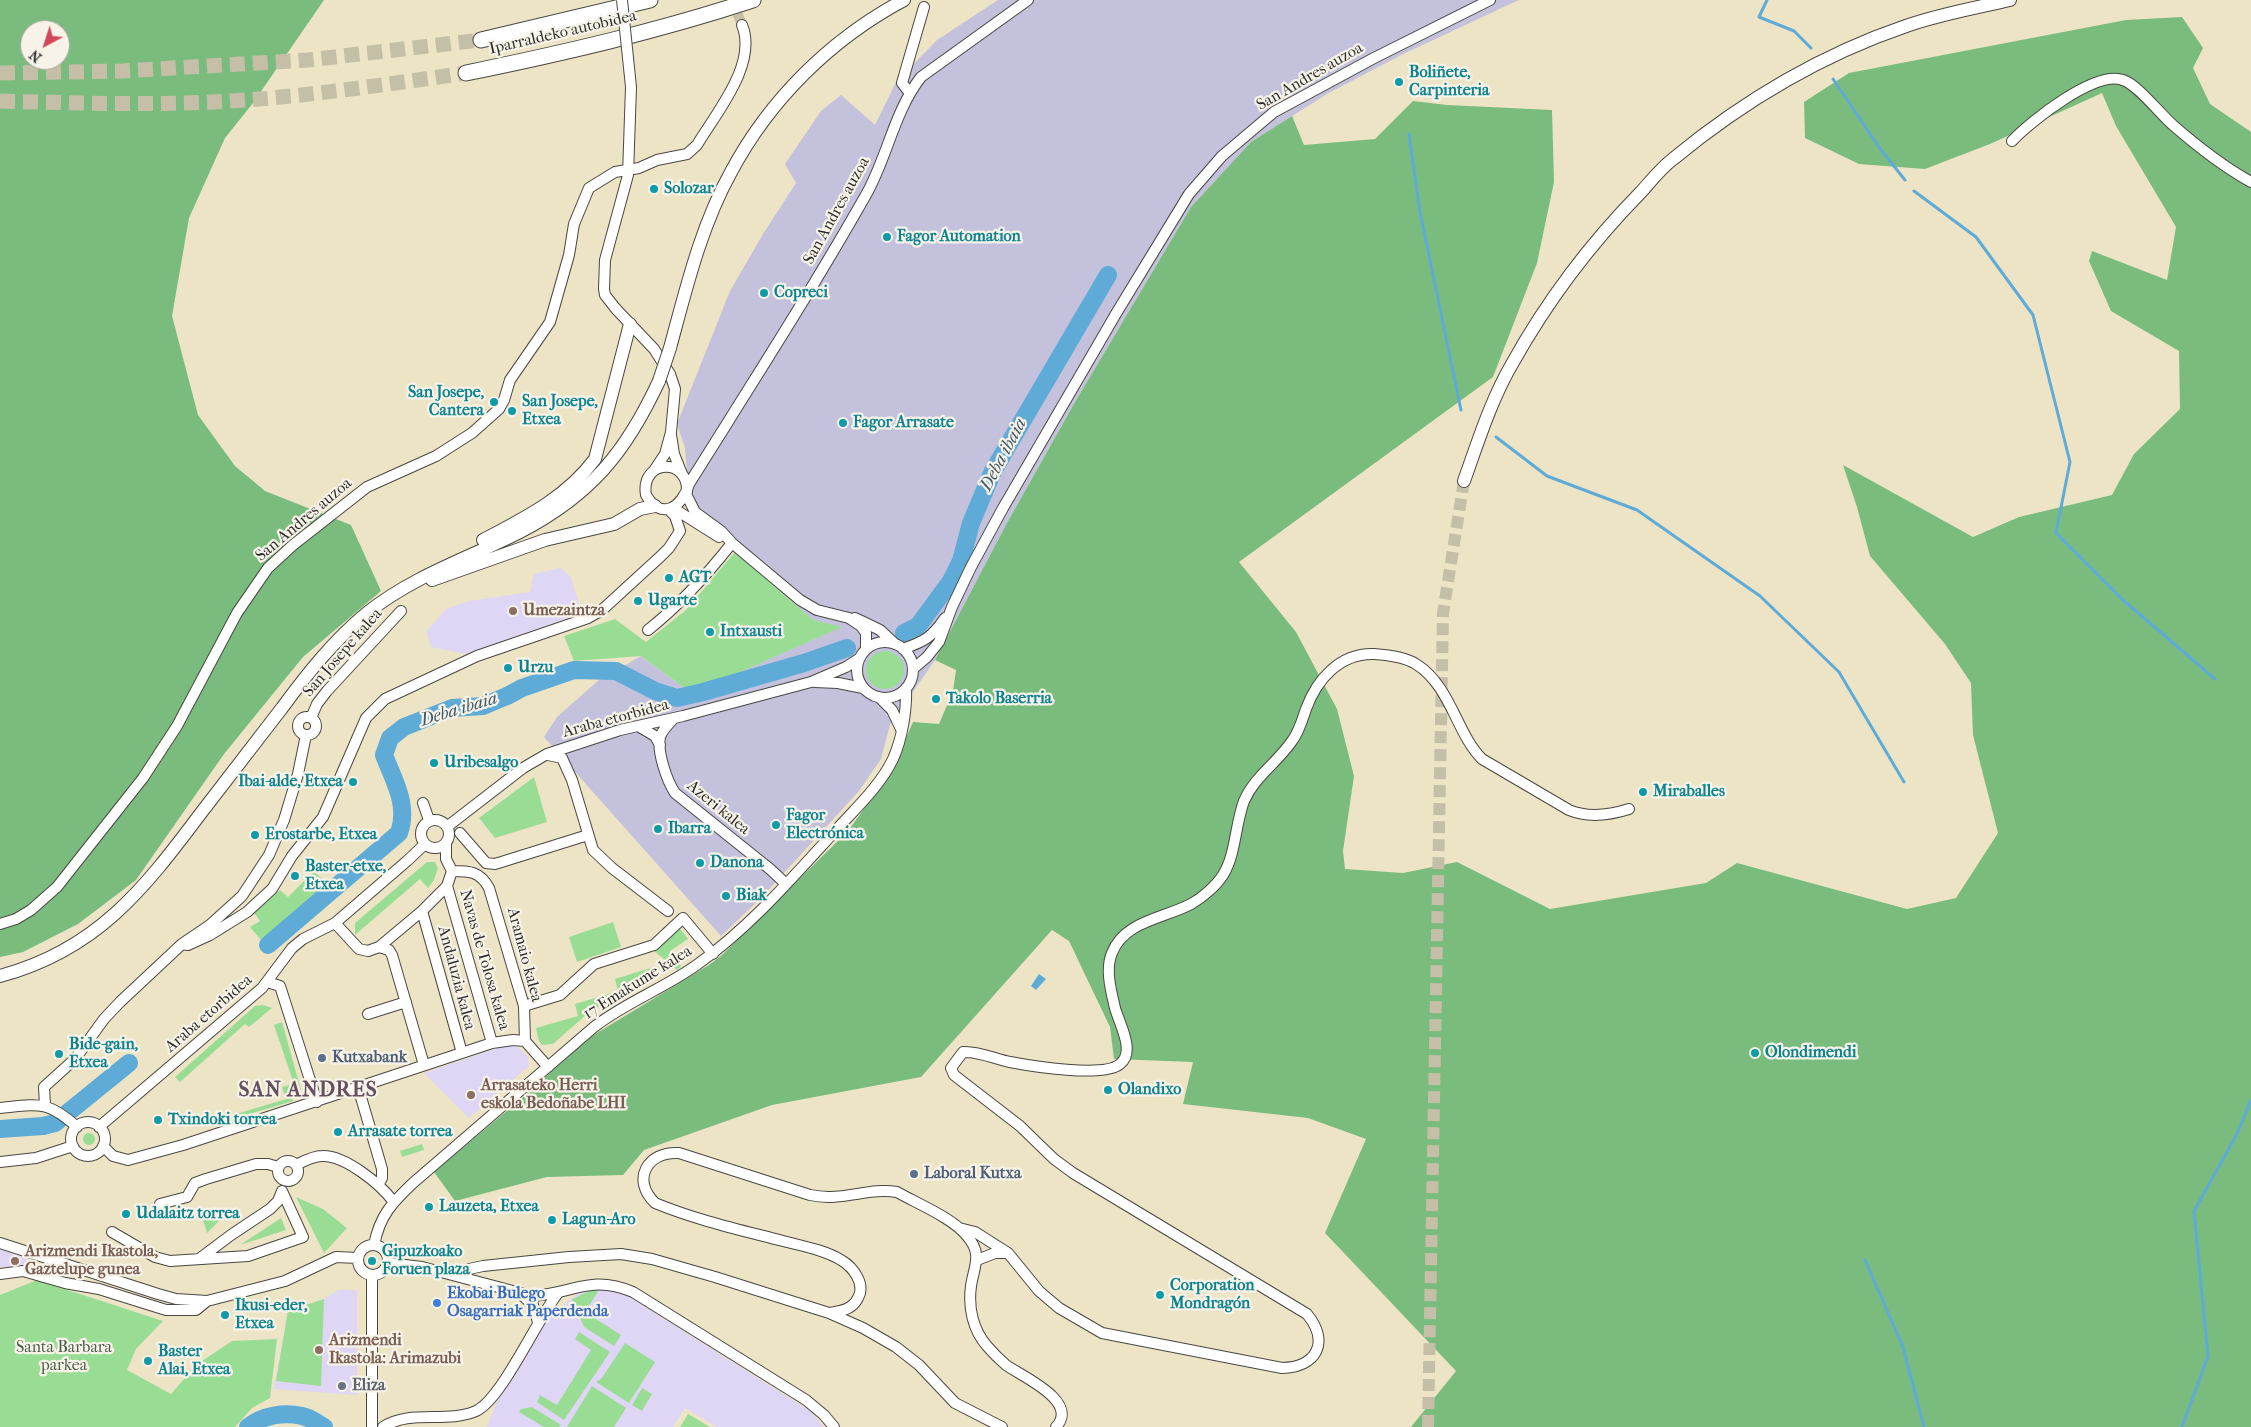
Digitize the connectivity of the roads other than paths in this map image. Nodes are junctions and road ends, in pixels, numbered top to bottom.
1 (622, 0) edge
2 (650, 0) edge
3 (753, 0) edge
4 (904, 0) edge
5 (1028, 0) edge
6 (1490, 0) edge
7 (2010, 0) edge
8 (924, 7) dead end
9 (742, 25) tunnel mouth
10 (481, 40) tunnel mouth
11 (466, 73) tunnel mouth
12 (909, 92) junction
13 (2012, 140) dead end
14 (629, 169) junction
15 (2251, 182) edge
16 (630, 324) junction
17 (671, 432) junction
18 (655, 469) junction
19 (682, 474) junction
20 (1464, 481) tunnel mouth
21 (686, 493) junction
22 (655, 506) junction
23 (671, 508) junction
24 (698, 524) junction
25 (680, 531) junction
26 (732, 542) junction
27 (447, 565) junction
28 (386, 599) junction
29 (952, 607) junction
30 (402, 611) dead end
31 (849, 618) junction
32 (648, 630) dead end
33 (899, 646) junction
34 (863, 654) junction
35 (913, 670) junction
36 (811, 682) junction
37 (863, 688) junction
38 (906, 688) junction
39 (879, 697) junction
40 (675, 718) junction
41 (638, 726) junction
42 (901, 729) junction
43 (660, 744) junction
44 (548, 754) junction
45 (423, 803) dead end
46 (1629, 809) dead end
47 (429, 820) junction
48 (448, 826) junction
49 (460, 833) dead end
50 (588, 835) junction
51 (446, 843) junction
52 (425, 844) junction
53 (452, 872) junction
54 (784, 882) junction
55 (448, 886) junction
56 (422, 911) junction
57 (668, 911) dead end
58 (335, 923) junction
59 (0, 924) edge
60 (182, 944) junction
61 (378, 947) junction
62 (713, 954) junction
63 (0, 976) edge
64 (267, 982) junction
65 (406, 1002) junction
66 (524, 1006) junction
67 (368, 1014) dead end
68 (524, 1041) junction
69 (492, 1043) junction
70 (462, 1053) junction
71 (424, 1065) junction
72 (548, 1067) junction
73 (358, 1087) junction
74 (317, 1102) junction
75 (50, 1107) junction
76 (0, 1108) edge
77 (75, 1125) junction
78 (99, 1127) junction
79 (73, 1146) junction
80 (104, 1146) junction
81 (0, 1162) edge
82 (296, 1164) junction
83 (278, 1167) junction
84 (283, 1180) junction
85 (378, 1185) junction
86 (282, 1191) junction
87 (393, 1202) junction
88 (160, 1204) dead end
89 (960, 1228) junction
90 (112, 1232) dead end
91 (0, 1243) edge
92 (374, 1245) junction
93 (1008, 1253) junction
94 (358, 1258) junction
95 (200, 1259) junction
96 (977, 1260) junction
97 (388, 1263) junction
98 (0, 1274) edge
99 (372, 1276) junction
100 (462, 1277) junction
101 (558, 1293) junction
102 (520, 1294) junction
103 (207, 1301) junction
104 (852, 1306) junction
105 (829, 1313) junction
106 (538, 1322) junction
107 (863, 1328) junction
108 (372, 1427) edge
109 (383, 1427) edge
110 (834, 1427) edge
111 (1002, 1427) edge
112 (1056, 1427) edge

1 - 14 street, bridge
2 - 10 highway
3 - 11 highway, Iparraldeko autobidea
4 - 27 main road, bridge
5 - 12 street, San Andres auzoa
6 - 29 street, San Andres auzoa
7 - 20 main road
8 - 12 street
9 - 14 street, San Andres auzoa
12 - 21 street, San Andres auzoa
13 - 15 street
14 - 16 street
14 - 59 street, San Andres auzoa
16 - 17 street
16 - 27 main road
17 - 18 street
17 - 19 street
18 - 19 street
18 - 22 street
19 - 21 street
21 - 23 street, San Andres auzoa
21 - 26 street
22 - 23 street
22 - 28 main road
23 - 24 street
23 - 25 street
24 - 25 street
24 - 26 street
25 - 60 street
26 - 31 street
26 - 32 street
27 - 28 main road
28 - 63 main road
29 - 33 street
29 - 35 street
30 - 60 street, San Josepe kalea
31 - 33 street
31 - 34 street
33 - 34 street
33 - 35 street
34 - 36 street, Araba etorbidea
34 - 37 street
35 - 38 street
36 - 37 street, Araba etorbidea
36 - 40 street, Araba etorbidea
37 - 39 street
38 - 39 street
38 - 42 street, 17 Emakume kalea
39 - 42 street
40 - 41 street, Araba etorbidea
40 - 43 street
41 - 43 street
41 - 44 street, Araba etorbidea
42 - 54 street, 17 Emakume kalea
43 - 54 street, Azeri kalea
44 - 48 street, Araba etorbidea
44 - 50 street
45 - 47 street
46 - 93 street
47 - 48 street
47 - 52 street
48 - 51 street
49 - 50 street
50 - 57 street
51 - 52 street
51 - 53 street
52 - 58 street, Araba etorbidea
53 - 55 street
53 - 66 street, Aramaio kalea
54 - 62 street, 17 Emakume kalea
55 - 56 street
55 - 69 street, Navas de Tolosa kalea
56 - 61 street
56 - 70 street, Andaluzia kalea
58 - 61 street
58 - 64 street, Araba etorbidea
60 - 75 street, San Josepe kalea
61 - 65 street
62 - 66 street
62 - 72 street, 17 Emakume kalea
64 - 74 street
64 - 78 street, Araba etorbidea
65 - 67 street
65 - 71 street
66 - 68 street, Aramaio kalea
68 - 69 street
68 - 72 street
69 - 70 street
70 - 71 street
71 - 73 street
72 - 87 street, 17 Emakume kalea
73 - 74 street
73 - 85 street
74 - 80 street
75 - 76 street
75 - 77 street
77 - 78 street
77 - 79 street
78 - 80 street
79 - 80 street
79 - 81 street
82 - 83 street
82 - 84 street
82 - 85 street
83 - 84 street
83 - 88 street
84 - 86 street
85 - 87 street
86 - 95 street
86 - 95 street
87 - 92 street, 17 Emakume kalea
89 - 93 street
89 - 96 street
89 - 104 street
90 - 95 street
91 - 103 street
92 - 94 street
92 - 97 street
93 - 96 street
94 - 99 street
94 - 103 street
96 - 112 street
97 - 99 street
97 - 100 street
98 - 103 street
99 - 108 street
100 - 102 street
100 - 105 street
101 - 102 street
101 - 106 street
101 - 110 street
102 - 106 street
104 - 105 street
104 - 107 street
105 - 107 street
106 - 109 street
107 - 111 street

